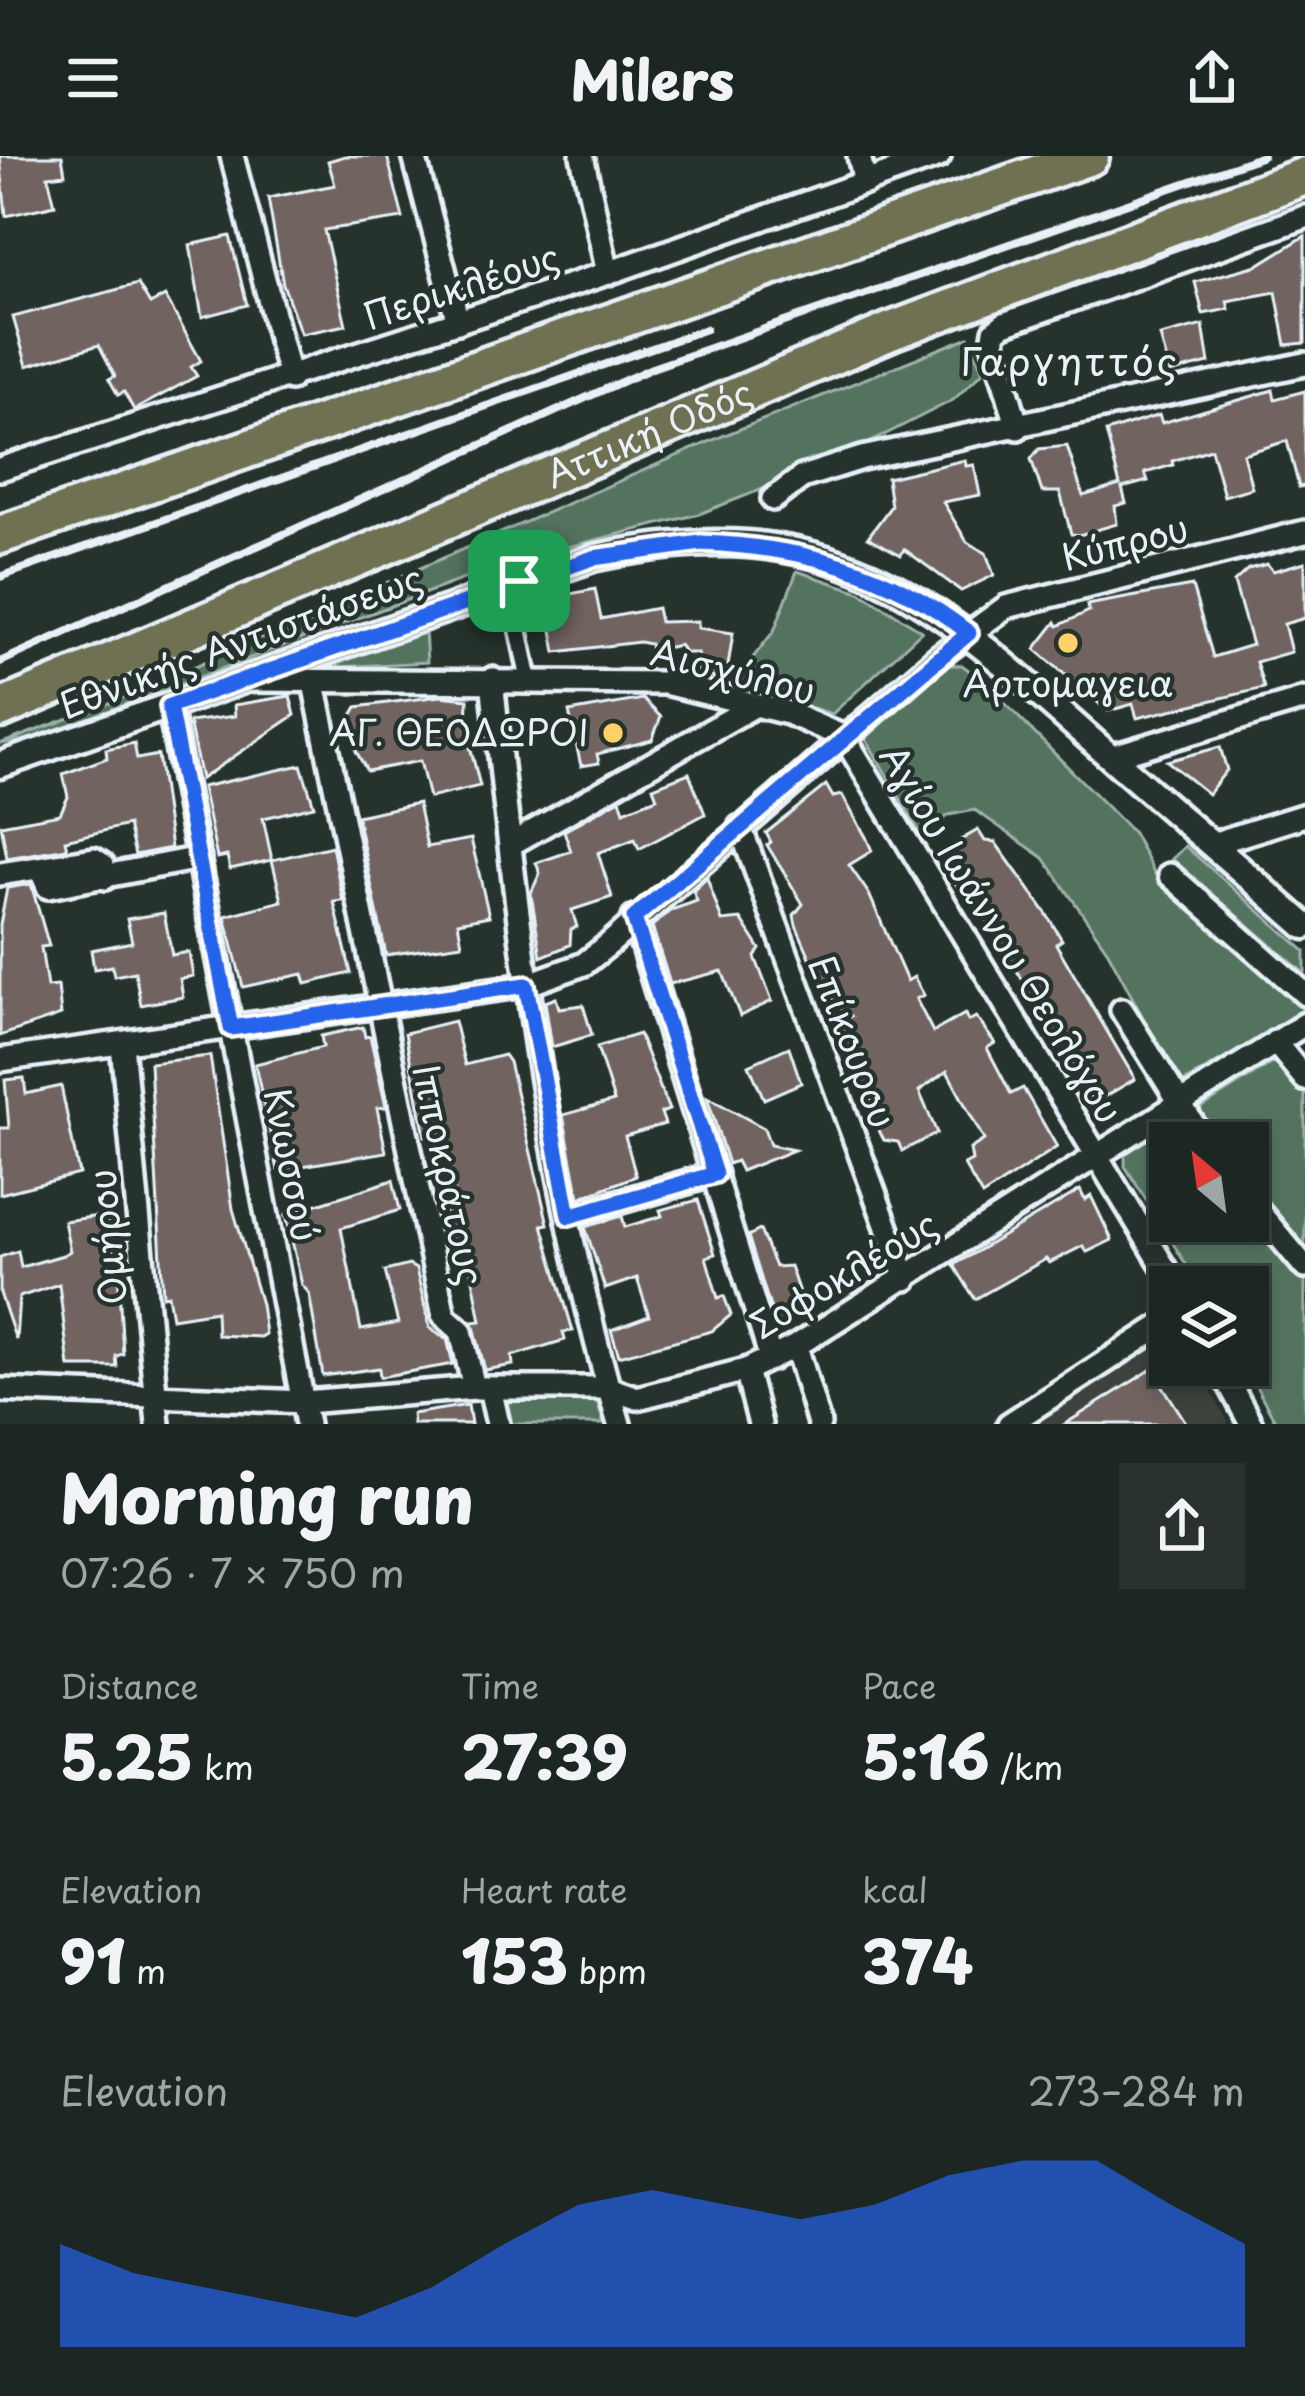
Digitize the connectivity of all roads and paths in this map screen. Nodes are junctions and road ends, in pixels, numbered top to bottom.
1 (232, 156) edge
2 (414, 156) edge
3 (859, 156) edge
4 (939, 156) edge
5 (1090, 156) edge
6 (588, 157) edge
7 (1305, 176) edge
8 (865, 183) junction
9 (1305, 217) edge
10 (608, 273) junction
11 (458, 322) junction
12 (1305, 364) edge
13 (290, 379) junction
14 (1018, 428) junction
15 (0, 469) edge
16 (773, 499) dead end
17 (1305, 532) edge
18 (0, 535) edge
19 (509, 584) junction
20 (969, 633) junction
21 (492, 679) junction
22 (244, 680) junction
23 (529, 680) junction
24 (314, 683) junction
25 (1305, 699) edge
26 (169, 706) junction
27 (752, 706) junction
28 (0, 709) edge
29 (844, 737) junction
30 (1110, 757) junction
31 (0, 765) edge
32 (1305, 815) edge
33 (740, 827) junction
34 (511, 844) junction
35 (1212, 844) junction
36 (199, 858) junction
37 (0, 874) edge
38 (1170, 875) dead end
39 (634, 918) junction
40 (1305, 926) edge
41 (526, 985) junction
42 (1305, 994) edge
43 (378, 1005) junction
44 (1122, 1010) dead end
45 (1305, 1024) edge
46 (231, 1028) junction
47 (1274, 1042) junction
48 (122, 1044) junction
49 (0, 1060) edge
50 (1305, 1079) edge
51 (1175, 1102) junction
52 (1190, 1122) edge
53 (1096, 1158) junction
54 (715, 1174) junction
55 (569, 1216) junction
56 (1269, 1224) edge
57 (1163, 1266) edge
58 (1305, 1267) edge
59 (906, 1279) junction
60 (1149, 1334) edge
61 (796, 1346) junction
62 (771, 1359) junction
63 (746, 1370) junction
64 (1230, 1386) edge
65 (482, 1388) junction
66 (608, 1388) junction
67 (0, 1390) edge
68 (154, 1395) junction
69 (306, 1413) edge
70 (158, 1424) edge
71 (498, 1424) edge
72 (619, 1424) edge
73 (760, 1424) edge
74 (819, 1424) edge
75 (1009, 1424) edge
76 (1251, 1424) edge

1 - 13 street
2 - 11 street
3 - 8 street
4 - 8 street, Περικλέους
5 - 18 highway
6 - 10 street
7 - 28 highway, Αττική Οδός
8 - 10 street, Περικλέους
9 - 14 street
10 - 11 street, Περικλέους
11 - 13 street, Περικλέους
12 - 14 street
13 - 15 street, Περικλέους
14 - 16 street
17 - 20 street, Κύπρου
19 - 20 street, Εθνικής Αντιστάσεως
19 - 22 street, Εθνικής Αντιστάσεως
19 - 23 street
20 - 29 street, Κύπρου
20 - 30 street, Εθνικής Αντιστάσεως
21 - 23 street, Αισχύλου
21 - 24 street, Αισχύλου
21 - 34 street
22 - 24 street, Αισχύλου
22 - 26 street, Εθνικής Αντιστάσεως
23 - 27 street, Αισχύλου
24 - 43 street, Ιπποκράτους
25 - 30 street
26 - 31 street, Εθνικής Αντιστάσεως
26 - 36 street, Κνωσσού
27 - 29 street, Αισχύλου
27 - 34 street
29 - 33 street, Κύπρου
29 - 53 street, Αγίου Ιωάννου Θεολόγου
30 - 35 street, Εθνικής Αντιστάσεως
32 - 35 street
33 - 39 street, Κύπρου
33 - 59 street, Επίκουρου
34 - 41 street
35 - 40 street, Εθνικής Αντιστάσεως
36 - 37 street
36 - 46 street, Κνωσσού
38 - 42 street
39 - 41 street, Κύπρου
39 - 54 street
41 - 43 street, Κύπρου
41 - 55 street
43 - 46 street, Κύπρου
43 - 65 street, Ιπποκράτους
44 - 51 street
45 - 47 street, Σοφοκλέους
46 - 48 street, Κύπρου
46 - 69 street, Κνωσσού
47 - 50 street
47 - 51 street, Σοφοκλέους
48 - 49 street, Κύπρου
48 - 68 street, Ομήρου
51 - 52 street
51 - 53 street, Σοφοκλέους
53 - 57 street, Αγίου Ιωάννου Θεολόγου
53 - 59 street, Σοφοκλέους
54 - 55 street
54 - 62 street
55 - 66 street
56 - 58 street
59 - 61 street, Σοφοκλέους
60 - 75 street
61 - 62 street, Σοφοκλέους
61 - 74 street
62 - 63 street, Σοφοκλέους
63 - 66 street, Σοφοκλέους
63 - 73 street
64 - 76 street
65 - 66 street, Σοφοκλέους
65 - 69 street, Σοφοκλέους
65 - 71 street, Ιπποκράτους
66 - 72 street
67 - 68 street, Σοφοκλέους
68 - 69 street, Σοφοκλέους
68 - 70 street, Ομήρου

